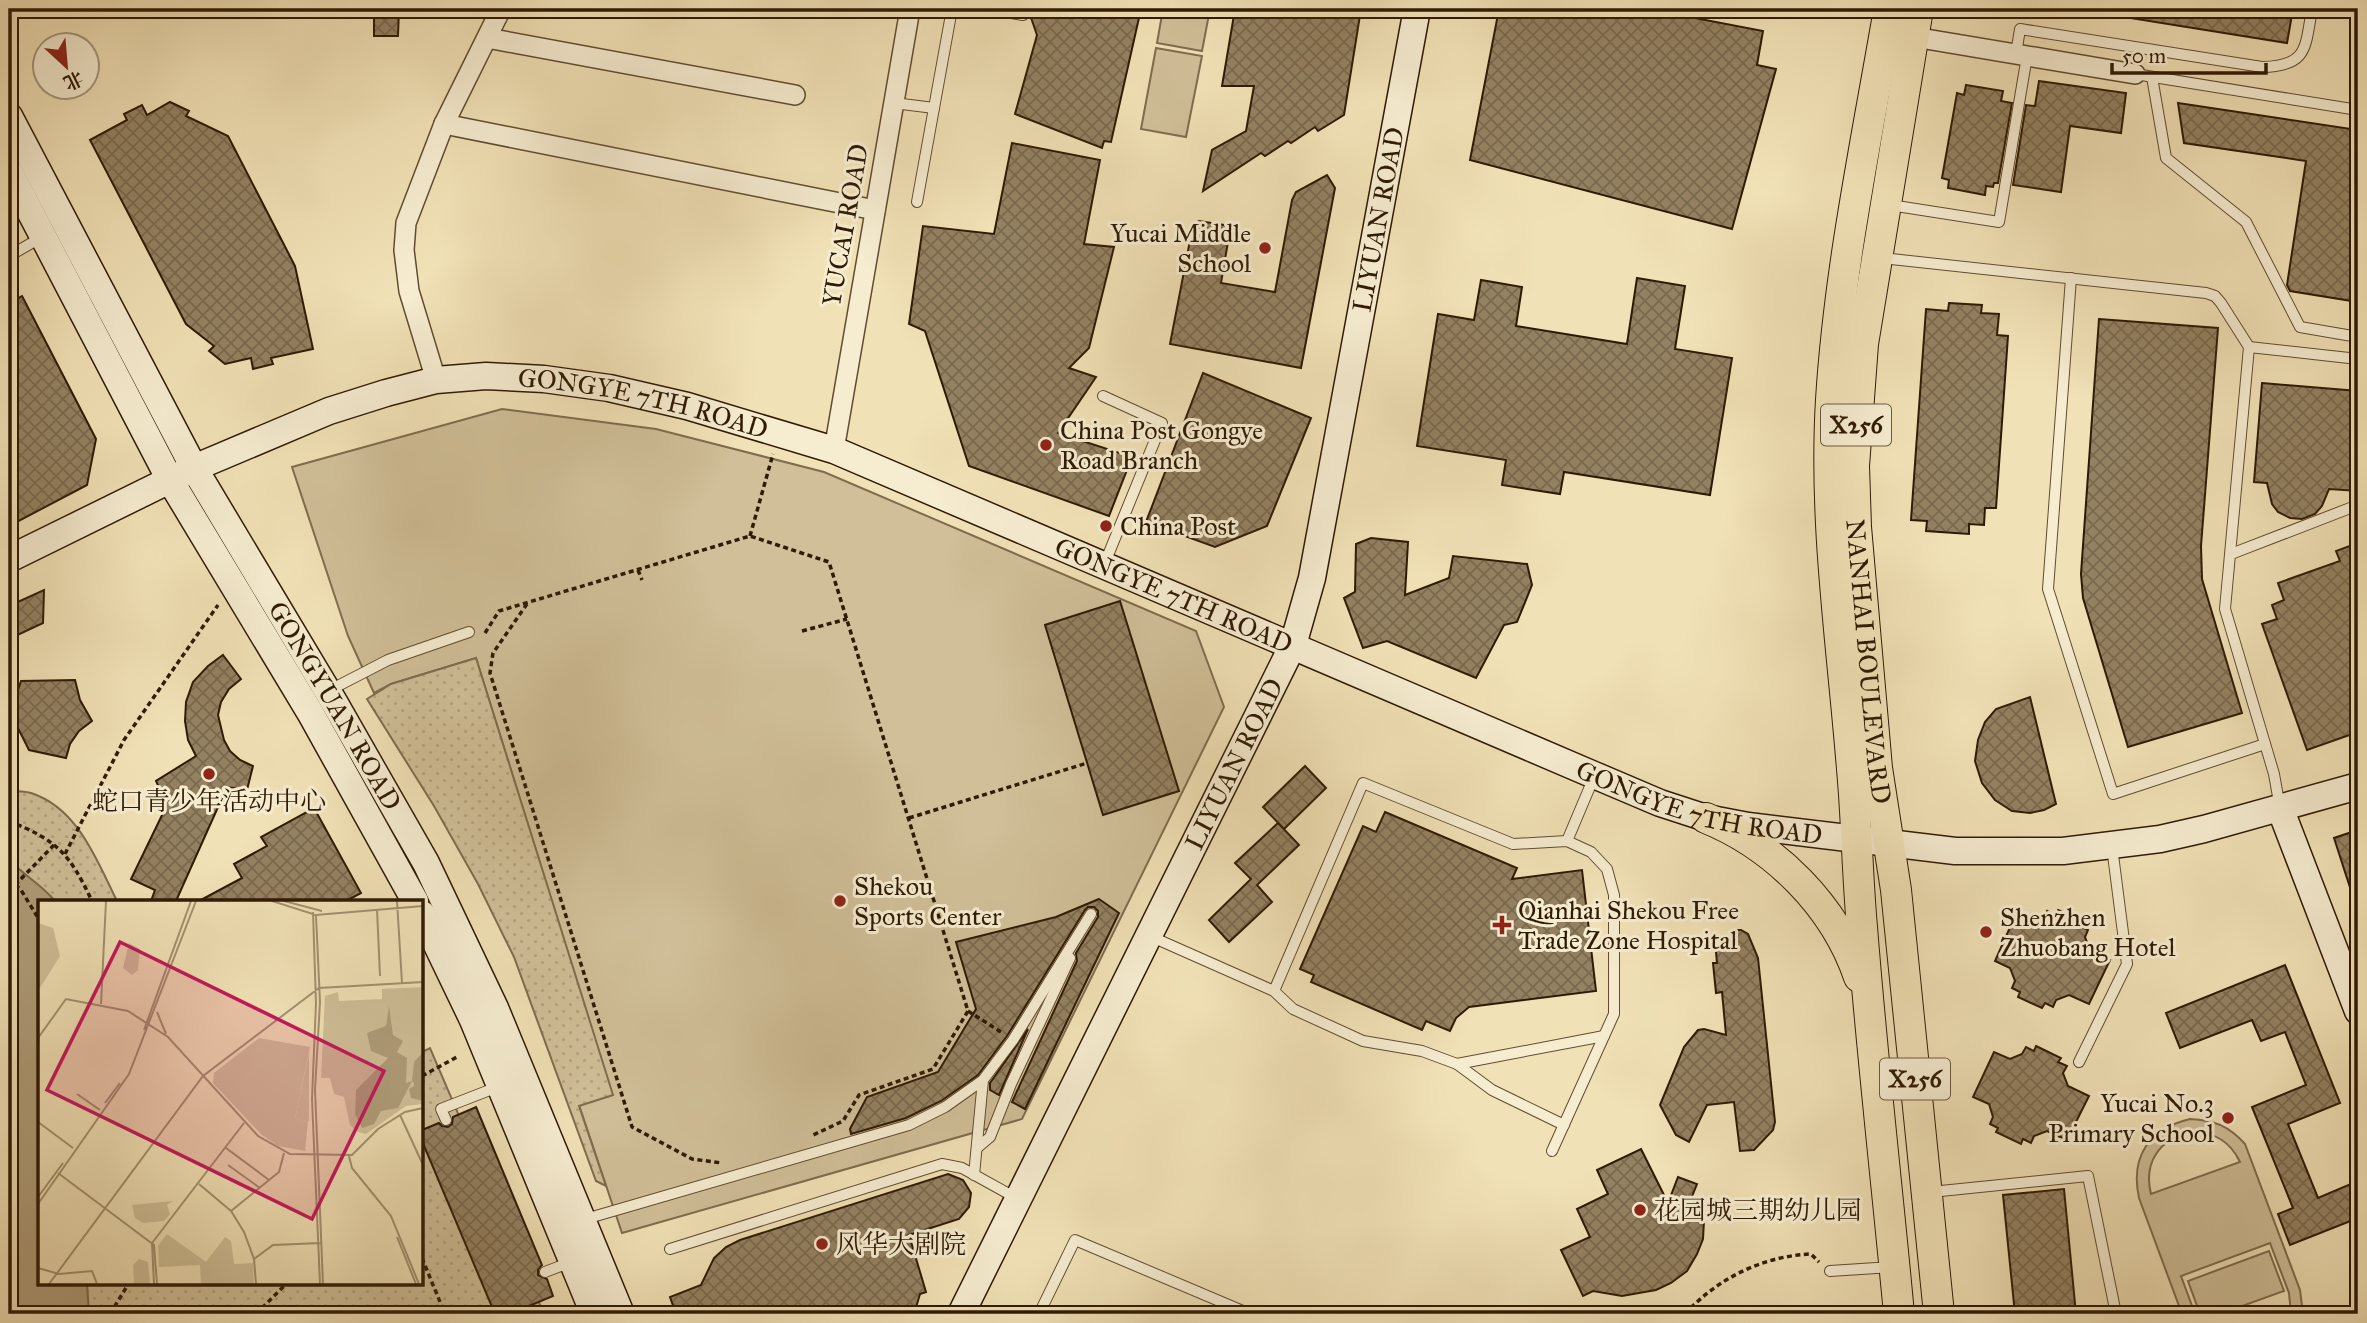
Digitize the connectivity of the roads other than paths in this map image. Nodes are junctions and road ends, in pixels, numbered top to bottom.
1 (501, 9) edge
2 (911, 9) edge
3 (952, 9) edge
4 (987, 9) edge
5 (1418, 9) edge
6 (1889, 9) edge
7 (2312, 9) edge
8 (1023, 15) dead end
9 (1916, 23) edge
10 (487, 37) junction
11 (2021, 55) junction
12 (2143, 76) junction
13 (795, 95) dead end
14 (894, 103) junction
15 (934, 108) junction
16 (2358, 110) edge
17 (9, 116) edge
18 (444, 124) junction
19 (9, 171) edge
20 (917, 202) dead end
21 (1886, 204) junction
22 (875, 210) junction
23 (43, 237) junction
24 (9, 256) edge
25 (1878, 258) junction
26 (2071, 278) junction
27 (2358, 337) edge
28 (2249, 347) junction
29 (2358, 359) edge
30 (436, 380) junction
31 (1103, 396) dead end
32 (834, 450) junction
33 (194, 468) junction
34 (170, 480) junction
35 (2358, 505) edge
36 (2231, 554) junction
37 (9, 559) edge
38 (1104, 566) junction
39 (469, 632) dead end
40 (1293, 645) junction
41 (328, 692) junction
42 (2265, 744) junction
43 (1594, 775) junction
44 (2358, 786) edge
45 (2280, 808) junction
46 (1706, 818) junction
47 (1856, 840) junction
48 (1567, 841) junction
49 (1889, 845) junction
50 (2112, 846) junction
51 (414, 900) edge
52 (1091, 914) dead end
53 (424, 918) edge
54 (1149, 936) junction
55 (1075, 946) dead end
56 (1274, 991) junction
57 (1870, 1011) junction
58 (2358, 1011) edge
59 (1604, 1036) junction
60 (2078, 1062) dead end
61 (1457, 1064) junction
62 (983, 1080) junction
63 (500, 1086) junction
64 (446, 1120) dead end
65 (1564, 1125) junction
66 (977, 1148) junction
67 (1552, 1151) dead end
68 (974, 1175) junction
69 (1927, 1192) junction
70 (1018, 1199) junction
71 (570, 1224) junction
72 (670, 1249) dead end
73 (572, 1262) junction
74 (1895, 1266) junction
75 (545, 1272) dead end
76 (1830, 1272) road end
77 (594, 1314) edge
78 (621, 1314) edge
79 (961, 1314) edge
80 (1039, 1314) edge
81 (1250, 1314) edge
82 (1899, 1314) edge
83 (1939, 1314) edge
84 (2116, 1314) edge

1 - 10 street
2 - 14 street, YUCAI ROAD
3 - 15 lane
4 - 8 lane
5 - 40 street, LIYUAN ROAD
6 - 47 main road, NANHAI BOULEVARD / X256
7 - 11 lane
9 - 11 street
9 - 21 main road, NANHAI BOULEVARD / X256
10 - 13 street
10 - 18 street
11 - 12 street
11 - 21 lane
12 - 16 lane
12 - 27 lane
14 - 15 lane
14 - 22 street, YUCAI ROAD
15 - 20 lane
17 - 33 street, GONGYUAN ROAD
18 - 22 street
18 - 30 street
19 - 23 street, GONGYUAN ROAD
21 - 25 main road, NANHAI BOULEVARD / X256
22 - 32 street, YUCAI ROAD
23 - 24 lane
23 - 34 street, GONGYUAN ROAD
25 - 26 lane
25 - 49 main road, NANHAI BOULEVARD / X256
26 - 28 lane
26 - 42 lane
28 - 29 lane
28 - 36 lane
30 - 32 street, GONGYE 7TH ROAD
30 - 33 street, GONGYE 7TH ROAD
31 - 38 lane
32 - 38 street, GONGYE 7TH ROAD
33 - 34 street, GONGYE 7TH ROAD
33 - 41 street, GONGYUAN ROAD
34 - 37 street, GONGYE 7TH ROAD
34 - 51 street, GONGYUAN ROAD
35 - 36 lane
36 - 42 lane
38 - 40 street, GONGYE 7TH ROAD
39 - 41 lane
40 - 43 street, GONGYE 7TH ROAD
40 - 54 street, LIYUAN ROAD
41 - 71 street, GONGYUAN ROAD
42 - 45 lane
43 - 46 street, GONGYE 7TH ROAD
43 - 48 lane
44 - 45 street, GONGYE 7TH ROAD
45 - 50 street, GONGYE 7TH ROAD
45 - 58 street
46 - 47 street, GONGYE 7TH ROAD
46 - 57 main road
47 - 49 street, GONGYE 7TH ROAD
47 - 57 main road, NANHAI BOULEVARD / X256
48 - 56 lane
48 - 59 lane
49 - 50 street, GONGYE 7TH ROAD
49 - 69 main road, NANHAI BOULEVARD / X256
50 - 60 lane
52 - 62 lane
53 - 63 street, GONGYUAN ROAD
54 - 56 lane
54 - 70 street, LIYUAN ROAD
55 - 66 lane
56 - 61 lane
57 - 74 main road, NANHAI BOULEVARD / X256
59 - 61 lane
59 - 65 lane
61 - 65 lane
62 - 66 lane
62 - 71 lane
63 - 64 lane
63 - 71 street, GONGYUAN ROAD
65 - 67 lane
66 - 68 lane
68 - 70 lane
68 - 72 lane
69 - 83 main road, NANHAI BOULEVARD / X256
69 - 84 lane
70 - 79 street, LIYUAN ROAD
71 - 73 street, GONGYUAN ROAD
71 - 78 street, GONGYUAN ROAD
73 - 75 lane
73 - 77 street, GONGYUAN ROAD
74 - 76 lane
74 - 82 main road, NANHAI BOULEVARD / X256
80 - 81 lane

